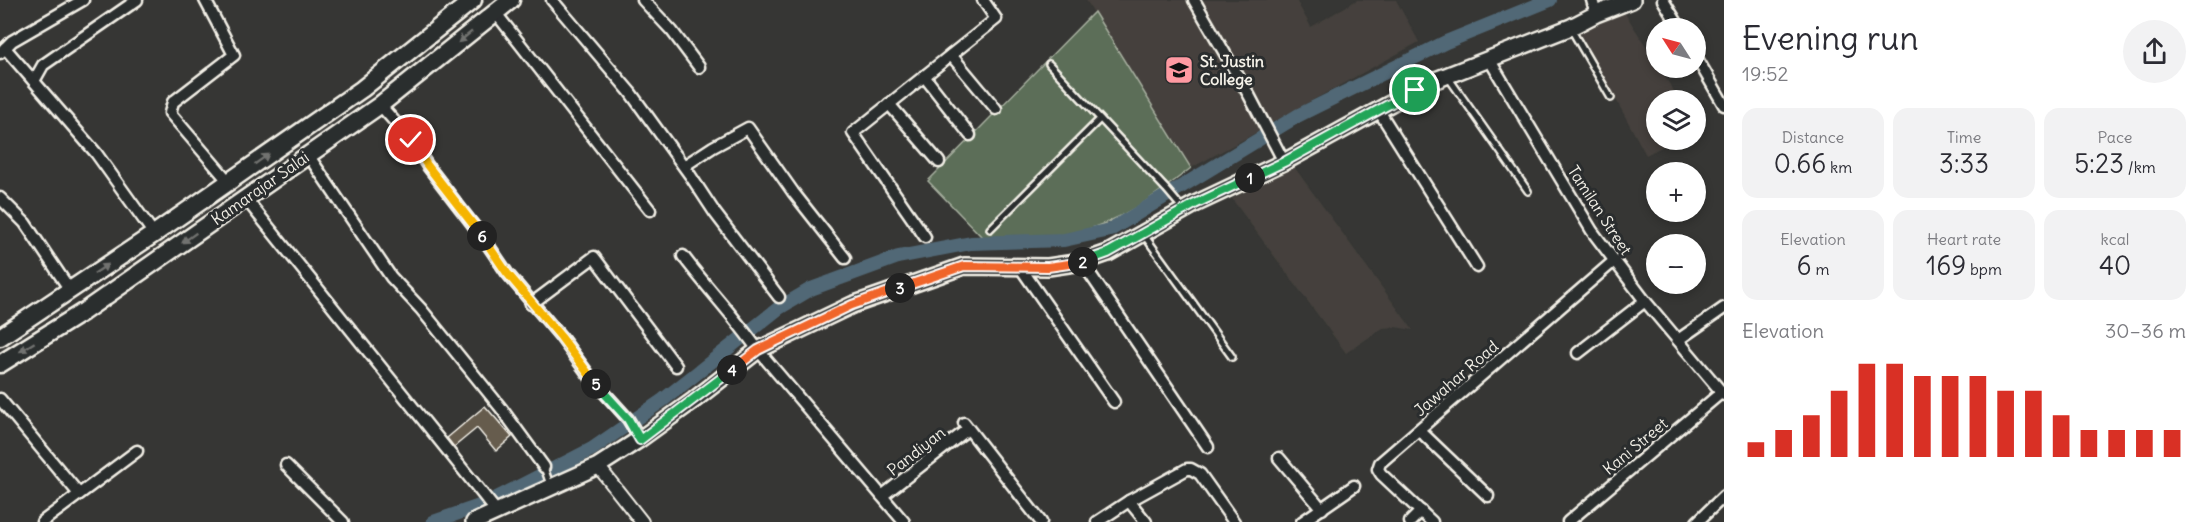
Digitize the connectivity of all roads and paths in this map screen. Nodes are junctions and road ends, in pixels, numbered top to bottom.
1 (83, 0) edge
2 (137, 0) edge
3 (205, 0) edge
4 (473, 0) edge
5 (511, 0) edge
6 (552, 0) edge
7 (643, 0) edge
8 (983, 0) edge
9 (1194, 0) edge
10 (1632, 0) edge
11 (1663, 0) edge
12 (1594, 7) edge
13 (495, 12) junction
14 (1674, 18) edge
15 (1571, 27) junction
16 (2, 51) edge
17 (951, 55) junction
18 (1489, 59) junction
19 (1049, 64) dead end
20 (699, 67) dead end
21 (1706, 74) edge
22 (924, 76) junction
23 (1447, 76) junction
24 (34, 81) junction
25 (1611, 98) dead end
26 (889, 104) junction
27 (380, 105) junction
28 (1724, 105) edge
29 (996, 108) dead end
30 (1379, 111) junction
31 (1100, 118) junction
32 (970, 135) dead end
33 (308, 154) junction
34 (939, 162) dead end
35 (1284, 162) junction
36 (684, 166) junction
37 (229, 182) junction
38 (1528, 191) dead end
39 (0, 198) edge
40 (246, 199) junction
41 (1179, 205) junction
42 (650, 210) dead end
43 (990, 229) dead end
44 (1143, 233) junction
45 (154, 234) junction
46 (926, 237) dead end
47 (682, 256) dead end
48 (845, 258) dead end
49 (1614, 261) junction
50 (1082, 262) junction
51 (1020, 267) junction
52 (1477, 267) dead end
53 (70, 290) junction
54 (779, 297) dead end
55 (1645, 301) junction
56 (531, 304) junction
57 (1724, 308) edge
58 (0, 337) edge
59 (751, 338) junction
60 (1677, 340) junction
61 (1578, 353) dead end
62 (1232, 357) dead end
63 (0, 364) edge
64 (676, 366) dead end
65 (1723, 394) edge
66 (0, 399) edge
67 (1114, 402) dead end
68 (634, 428) junction
69 (1419, 430) junction
70 (1208, 447) dead end
71 (137, 451) dead end
72 (1279, 458) dead end
73 (286, 465) dead end
74 (598, 466) junction
75 (544, 467) joint
76 (550, 483) junction
77 (1354, 486) dead end
78 (79, 494) junction
79 (882, 496) junction
80 (1488, 496) dead end
81 (1724, 496) edge
82 (1129, 501) junction
83 (490, 504) junction
84 (1322, 509) junction
85 (1421, 511) junction
86 (1574, 520) edge
87 (42, 522) edge
88 (344, 522) edge
89 (474, 522) edge
90 (642, 522) edge
91 (904, 522) edge
92 (1041, 522) edge
93 (1097, 522) edge
94 (1146, 522) edge
95 (1234, 522) edge
96 (1302, 522) edge
97 (1410, 522) edge
98 (1432, 522) edge
99 (1697, 522) edge

1 - 16 street
2 - 24 street
3 - 37 street
37 -> 4 highway, Kamarajar Salai
5 - 13 highway, Kamarajar Salai
6 - 36 street
7 - 20 street
8 - 17 street
9 - 35 street
10 - 12 main road
11 - 14 street
12 - 15 main road
13 -> 27 highway, Kamarajar Salai
13 - 42 street
15 - 18 main road
15 - 25 lane
16 - 24 street
17 - 22 street
17 - 29 street
18 - 23 main road
18 - 49 street, Tamilan Street
19 - 31 lane
21 - 28 street
22 - 26 street
22 - 32 street
23 - 30 main road
23 - 38 lane
24 - 45 street
26 - 34 street
26 - 46 street
27 - 33 highway, Kamarajar Salai
27 - 56 street
30 - 35 main road
30 - 52 street
31 - 41 lane
31 - 43 lane
33 - 40 highway, Kamarajar Salai
33 - 75 street
35 - 41 main road
36 - 48 street
36 - 54 street
37 - 45 highway, Kamarajar Salai
39 - 53 street
40 -> 63 highway, Kamarajar Salai
40 - 83 street
41 - 44 main road
44 - 50 main road
44 - 62 lane
53 -> 45 highway, Kamarajar Salai
47 - 59 street
49 - 55 street, Tamilan Street
49 - 69 street, Jawahar Road
50 - 51 main road
50 - 70 street
51 - 59 main road
51 - 67 street
53 - 58 highway, Kamarajar Salai
55 - 60 street, Tamilan Street
55 - 61 street
56 - 64 street
56 - 68 street
57 - 60 street
59 - 68 main road
59 - 79 street
60 - 65 street, Tamilan Street
65 - 86 street, Kani Street
66 - 78 street
68 - 74 main road
69 - 80 street
69 - 85 street, Jawahar Road
71 - 78 street
72 - 84 street
73 - 88 street
74 - 76 main road
74 - 90 street
75 - 76 lane
76 - 83 main road
77 - 84 street
78 - 87 street
79 - 91 street
79 - 92 street, Pandiyan
81 - 99 street
82 - 93 street
82 - 94 street
82 - 95 street
83 - 89 main road
84 - 96 street
85 - 97 street
85 - 98 street, Jawahar Road

